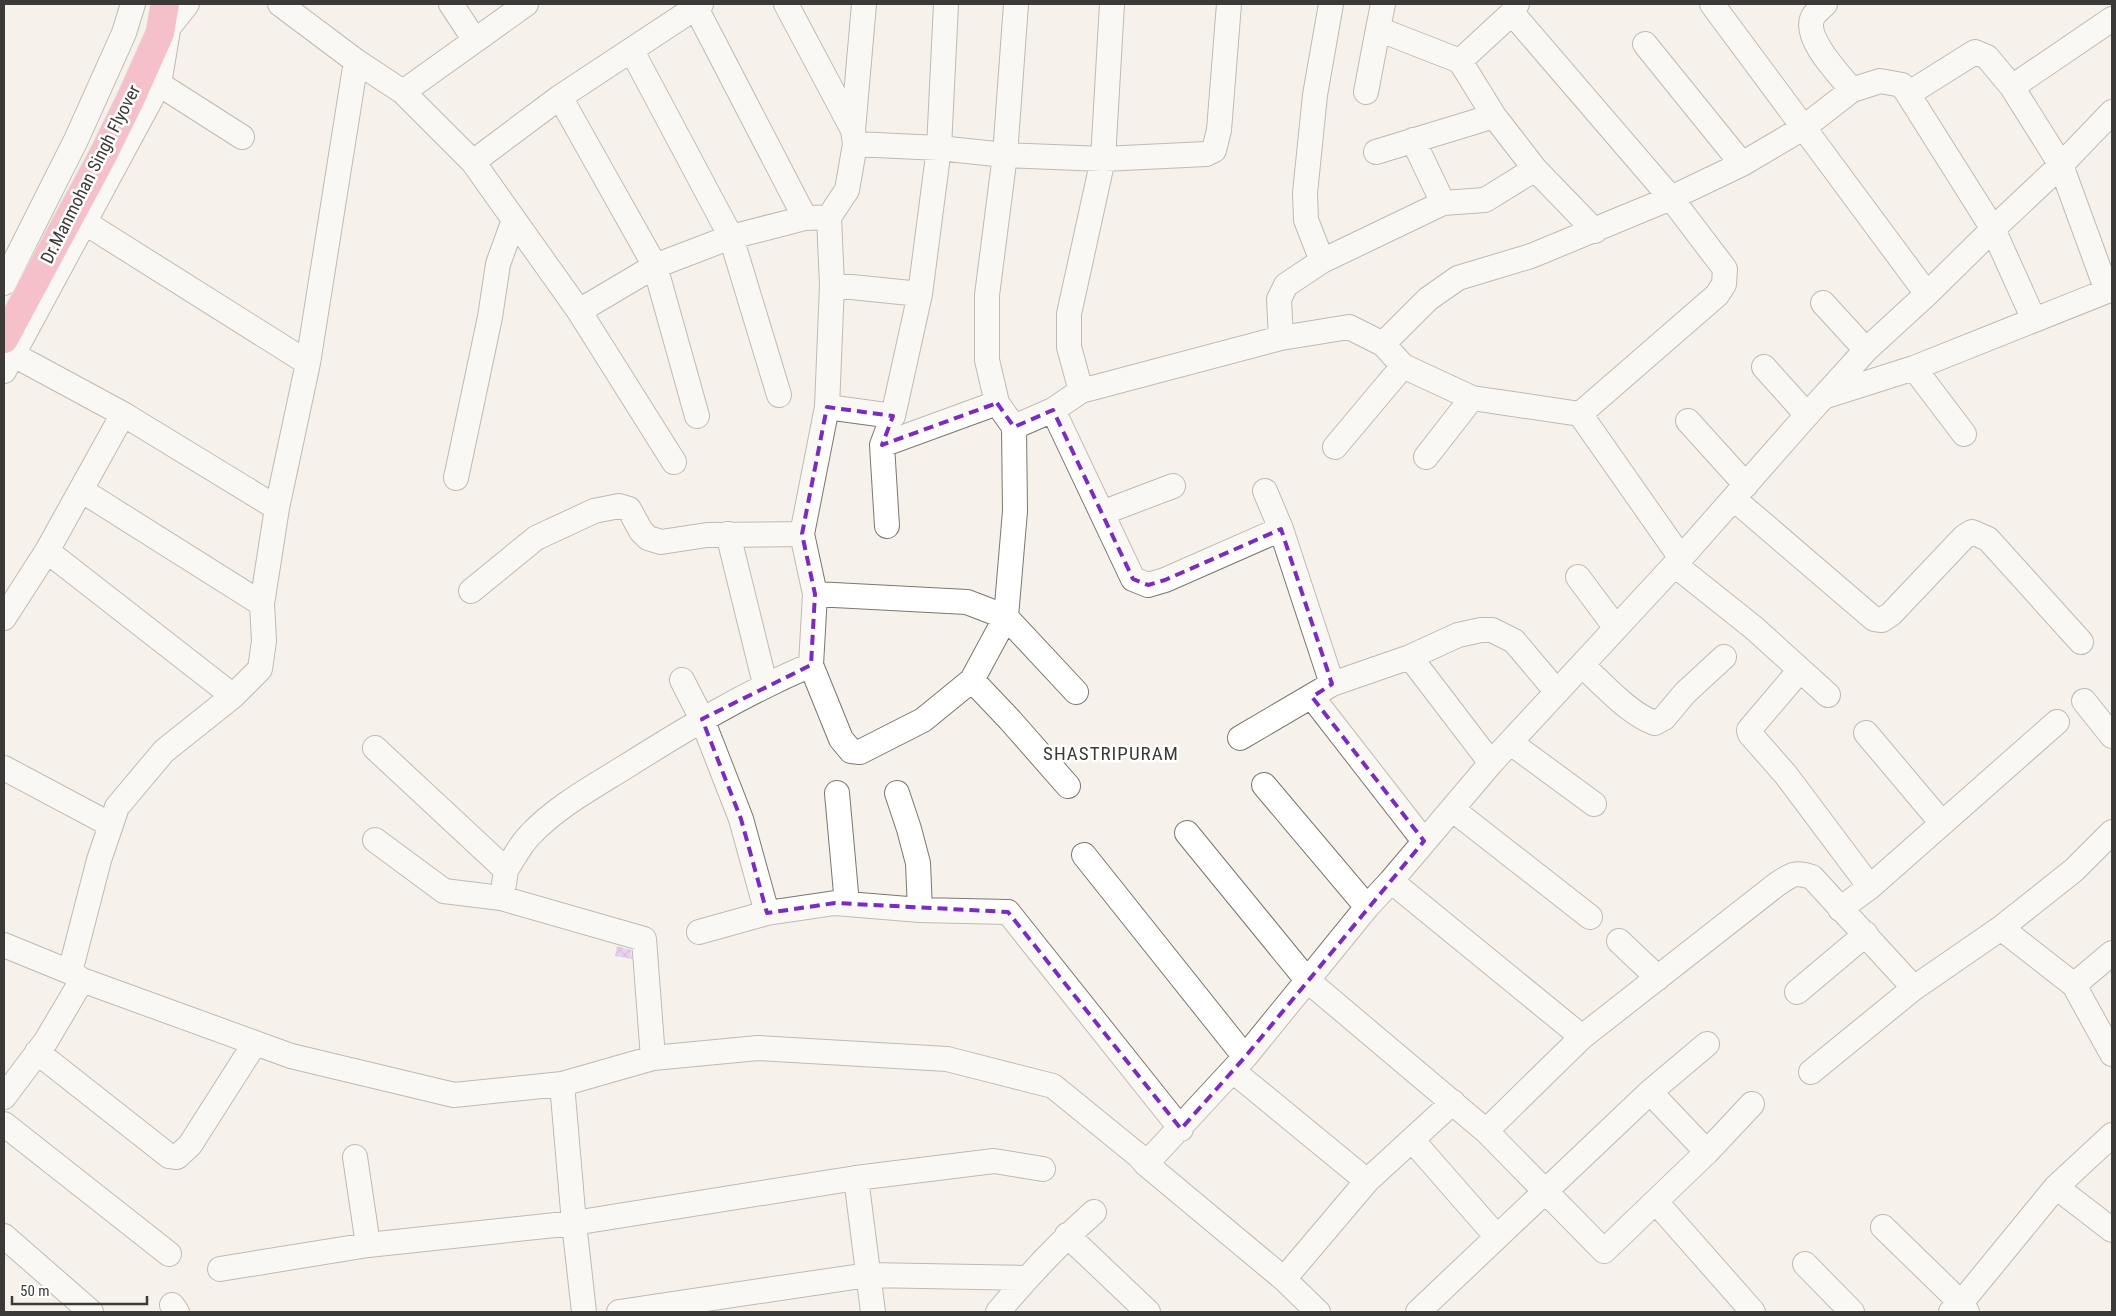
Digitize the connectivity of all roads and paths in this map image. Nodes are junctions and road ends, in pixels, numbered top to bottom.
1 (133, 4) edge
2 (151, 4) edge
3 (174, 4) edge
4 (187, 4) edge
5 (280, 4) edge
6 (451, 4) edge
7 (526, 4) edge
8 (786, 4) edge
9 (864, 4) edge
10 (946, 4) edge
11 (1016, 4) edge
12 (1112, 4) edge
13 (1229, 4) edge
14 (1331, 4) edge
15 (1383, 4) edge
16 (1712, 4) edge
17 (1825, 4) edge
18 (698, 6) edge
19 (1515, 8) edge
20 (167, 16) edge
21 (2112, 19) edge
22 (1378, 29) junction
23 (474, 39) junction
24 (1645, 44) dead end
25 (632, 51) junction
26 (356, 61) junction
27 (1460, 61) junction
28 (159, 84) junction
29 (2012, 87) junction
30 (1852, 90) junction
31 (403, 92) junction
32 (1366, 92) dead end
33 (1908, 94) junction
34 (560, 97) junction
35 (2112, 112) edge
36 (1494, 116) junction
37 (1803, 128) junction
38 (242, 137) dead end
39 (854, 137) junction
40 (1413, 140) junction
41 (939, 148) junction
42 (1376, 152) dead end
43 (1005, 155) junction
44 (1103, 159) junction
45 (473, 162) junction
46 (1742, 164) junction
47 (2061, 165) junction
48 (1536, 169) junction
49 (1671, 198) junction
50 (1443, 203) junction
51 (829, 217) junction
52 (806, 218) junction
53 (514, 220) junction
54 (84, 222) junction
55 (1993, 228) junction
56 (1595, 231) junction
57 (731, 237) junction
58 (1322, 261) junction
59 (655, 266) junction
60 (4, 283) edge
61 (832, 285) junction
62 (2110, 290) edge
63 (920, 294) junction
64 (1928, 294) junction
65 (4, 303) edge
66 (1823, 303) dead end
67 (579, 311) junction
68 (2034, 320) junction
69 (1282, 338) junction
70 (1383, 344) junction
71 (1866, 350) junction
72 (7, 355) edge
73 (308, 363) junction
74 (1403, 366) junction
75 (1764, 367) dead end
76 (1914, 368) junction
77 (1081, 391) junction
78 (779, 394) dead end
79 (1826, 396) junction
80 (1472, 398) junction
81 (997, 403) junction
82 (827, 407) junction
83 (1053, 410) junction
84 (122, 414) junction
85 (1580, 414) junction
86 (1807, 415) junction
87 (697, 416) dead end
88 (893, 416) junction
89 (1688, 421) dead end
90 (1014, 427) junction
91 (1964, 434) dead end
92 (882, 445) junction
93 (1335, 447) dead end
94 (1426, 457) dead end
95 (674, 462) dead end
96 (456, 478) dead end
97 (1172, 486) dead end
98 (81, 490) junction
99 (1264, 491) dead end
100 (1740, 492) junction
101 (277, 508) junction
102 (1102, 513) junction
103 (887, 526) dead end
104 (1281, 529) junction
105 (728, 534) junction
106 (802, 534) junction
107 (47, 552) junction
108 (1678, 562) junction
109 (1578, 577) dead end
110 (471, 591) dead end
111 (815, 594) junction
112 (262, 604) junction
113 (1006, 617) junction
114 (4, 618) edge
115 (1616, 628) junction
116 (2081, 642) dead end
117 (1410, 657) junction
118 (1724, 657) dead end
119 (812, 665) junction
120 (1582, 666) junction
121 (1800, 670) junction
122 (682, 680) dead end
123 (972, 680) junction
124 (765, 684) junction
125 (1332, 684) junction
126 (1076, 692) dead end
127 (1557, 692) junction
128 (233, 696) junction
129 (1828, 696) dead end
130 (1312, 698) junction
131 (2084, 701) dead end
132 (702, 719) junction
133 (2057, 722) dead end
134 (1866, 734) dead end
135 (2112, 736) edge
136 (1240, 738) dead end
137 (1510, 743) junction
138 (375, 748) dead end
139 (1491, 764) junction
140 (5, 771) edge
141 (1264, 785) dead end
142 (1068, 786) dead end
143 (837, 793) dead end
144 (897, 793) dead end
145 (1594, 804) dead end
146 (1452, 809) junction
147 (1941, 822) junction
148 (111, 825) junction
149 (2112, 832) edge
150 (1187, 833) dead end
151 (375, 840) dead end
152 (1424, 841) junction
153 (1084, 856) dead end
154 (506, 870) junction
155 (1391, 881) junction
156 (1870, 887) junction
157 (501, 898) junction
158 (846, 904) junction
159 (1367, 907) junction
160 (1840, 908) junction
161 (920, 910) junction
162 (767, 913) junction
163 (1590, 917) dead end
164 (2001, 928) junction
165 (699, 932) dead end
166 (1866, 934) junction
167 (1619, 941) dead end
168 (5, 948) edge
169 (2112, 953) edge
170 (76, 976) junction
171 (1658, 978) junction
172 (1307, 980) junction
173 (2074, 985) junction
174 (1914, 988) junction
175 (1797, 992) dead end
176 (1582, 1037) junction
177 (255, 1043) junction
178 (1707, 1044) dead end
179 (37, 1052) junction
180 (2112, 1054) edge
181 (653, 1058) junction
182 (1239, 1064) junction
183 (1811, 1072) dead end
184 (562, 1084) junction
185 (1650, 1092) junction
186 (4, 1097) edge
187 (1454, 1102) junction
188 (1752, 1104) dead end
189 (4, 1124) edge
190 (1181, 1129) junction
191 (1486, 1131) junction
192 (2112, 1135) edge
193 (1413, 1141) junction
194 (1707, 1152) junction
195 (355, 1157) dead end
196 (1146, 1164) junction
197 (1043, 1169) dead end
198 (856, 1178) junction
199 (1367, 1181) junction
200 (2056, 1187) junction
201 (1547, 1191) junction
202 (1656, 1202) junction
203 (1094, 1212) dead end
204 (574, 1223) junction
205 (1883, 1227) dead end
206 (2112, 1230) edge
207 (1067, 1235) junction
208 (4, 1236) edge
209 (1497, 1237) junction
210 (368, 1245) junction
211 (169, 1254) dead end
212 (1805, 1264) dead end
213 (220, 1269) dead end
214 (868, 1275) junction
215 (1026, 1278) junction
216 (1284, 1279) junction
217 (1960, 1309) edge
218 (91, 1312) edge
219 (584, 1312) edge
220 (619, 1312) edge
221 (873, 1312) edge
222 (998, 1312) edge
223 (1148, 1312) edge
224 (1318, 1312) edge
225 (1418, 1312) edge
226 (1753, 1312) edge
227 (1852, 1312) edge

1 - 60 street
2 - 65 highway, Dr.Manmohan Singh Flyover
3 - 20 street
4 - 20 street
5 - 26 street
6 - 23 street
7 - 23 street
8 - 39 street
9 - 39 street
10 - 41 street
11 - 43 street
12 - 44 street
13 - 44 street
14 - 58 street
15 - 22 street
16 - 37 street
17 - 30 street
18 - 25 street
18 - 52 street
19 - 27 street
19 - 49 street
20 - 28 street
20 - 72 highway, Dr.Manmohan Singh Flyover
21 - 29 street
22 - 27 street
22 - 32 street
23 - 31 street
24 - 46 street
25 - 34 street
25 - 57 street
26 - 31 street
26 - 73 street
27 - 36 street
28 - 38 street
28 - 54 street
29 - 33 street
29 - 47 street
30 - 33 street
30 - 37 street
31 - 45 street
33 - 55 street
34 - 45 street
34 - 59 street
35 - 47 street
36 - 40 street
36 - 48 street
37 - 46 street
37 - 64 street
39 - 41 street
39 - 51 street
40 - 42 street
40 - 50 street
41 - 43 street
41 - 63 street
43 - 44 street
43 - 81 street
44 - 77 street
45 - 53 street
46 - 49 street
47 - 55 street
47 - 62 street
48 - 50 street
48 - 56 street
49 - 56 street
49 - 85 street
50 - 58 street
51 - 52 street
51 - 61 street
52 - 57 street
53 - 67 street
53 - 96 street
54 - 72 street
54 - 73 street
55 - 64 street
55 - 68 street
56 - 70 street
57 - 59 street
57 - 78 street
58 - 69 street
59 - 67 street
59 - 87 street
61 - 63 street
61 - 82 street
62 - 68 street
63 - 88 street
64 - 71 street
66 - 71 street
67 - 95 street
68 - 76 street
69 - 70 street
69 - 77 street
70 - 74 street
71 - 79 street
72 - 84 street
73 - 101 street
74 - 80 street
74 - 93 street
75 - 86 street
76 - 79 street
76 - 91 street
77 - 83 street
79 - 86 street
80 - 85 street
80 - 94 street
81 - 90 street
81 - 92 street
82 - 88 street
82 - 106 street
83 - 90 street
83 - 102 street
84 - 98 street
84 - 101 street
85 - 108 street
86 - 100 street
88 - 92 street
89 - 100 street
90 - 113 street
92 - 103 street
97 - 102 street
98 - 107 street
98 - 112 street
99 - 104 street
100 - 108 street
100 - 116 street
101 - 112 street
102 - 104 street
104 - 125 street
105 - 106 street
105 - 110 street
105 - 124 street
106 - 111 street
107 - 114 street
107 - 128 street
108 - 115 street
108 - 121 street
109 - 115 street
111 - 113 street
111 - 119 street
112 - 128 street
113 - 123 street
113 - 126 street
115 - 120 street
117 - 125 street
117 - 127 street
117 - 139 street
118 - 120 street
119 - 123 street
119 - 124 street
120 - 127 street
121 - 129 street
121 - 156 street
122 - 132 street
123 - 142 street
124 - 132 street
125 - 130 street
127 - 137 street
128 - 148 street
130 - 136 street
130 - 152 street
131 - 135 street
132 - 154 street
132 - 162 street
133 - 147 street
134 - 147 street
137 - 139 street
137 - 145 street
138 - 154 street
139 - 146 street
140 - 148 street
141 - 159 street
143 - 158 street
144 - 161 street
146 - 152 street
146 - 163 street
147 - 156 street
148 - 170 street
149 - 164 street
150 - 172 street
151 - 157 street
152 - 155 street
153 - 182 street
154 - 157 street
155 - 159 street
155 - 176 street
156 - 160 street
157 - 181 street
158 - 161 street
158 - 162 street
159 - 172 street
160 - 166 street
160 - 171 street
161 - 190 street
162 - 165 street
164 - 173 street
164 - 174 street
166 - 174 street
166 - 175 street
167 - 171 street
168 - 170 street
169 - 173 street
170 - 177 street
170 - 179 street
171 - 176 street
172 - 182 street
172 - 187 street
173 - 180 street
174 - 183 street
176 - 191 street
177 - 179 street
177 - 184 street
178 - 185 street
179 - 186 street
181 - 184 street
181 - 196 street
182 - 190 street
182 - 199 street
184 - 204 street
185 - 194 street
185 - 201 street
187 - 191 street
187 - 193 street
188 - 194 street
189 - 211 street
190 - 196 street
191 - 201 street
192 - 200 street
193 - 199 street
193 - 209 street
194 - 202 street
195 - 210 street
196 - 216 street
197 - 198 street
198 - 204 street
198 - 214 street
199 - 216 street
200 - 206 street
200 - 217 street
201 - 202 street
201 - 209 street
202 - 226 street
203 - 207 street
204 - 210 street
204 - 219 street
205 - 217 street
207 - 215 street
207 - 223 street
208 - 218 street
209 - 225 street
210 - 213 street
212 - 227 street
214 - 215 street
214 - 220 street
214 - 221 street
215 - 222 street
216 - 224 street

